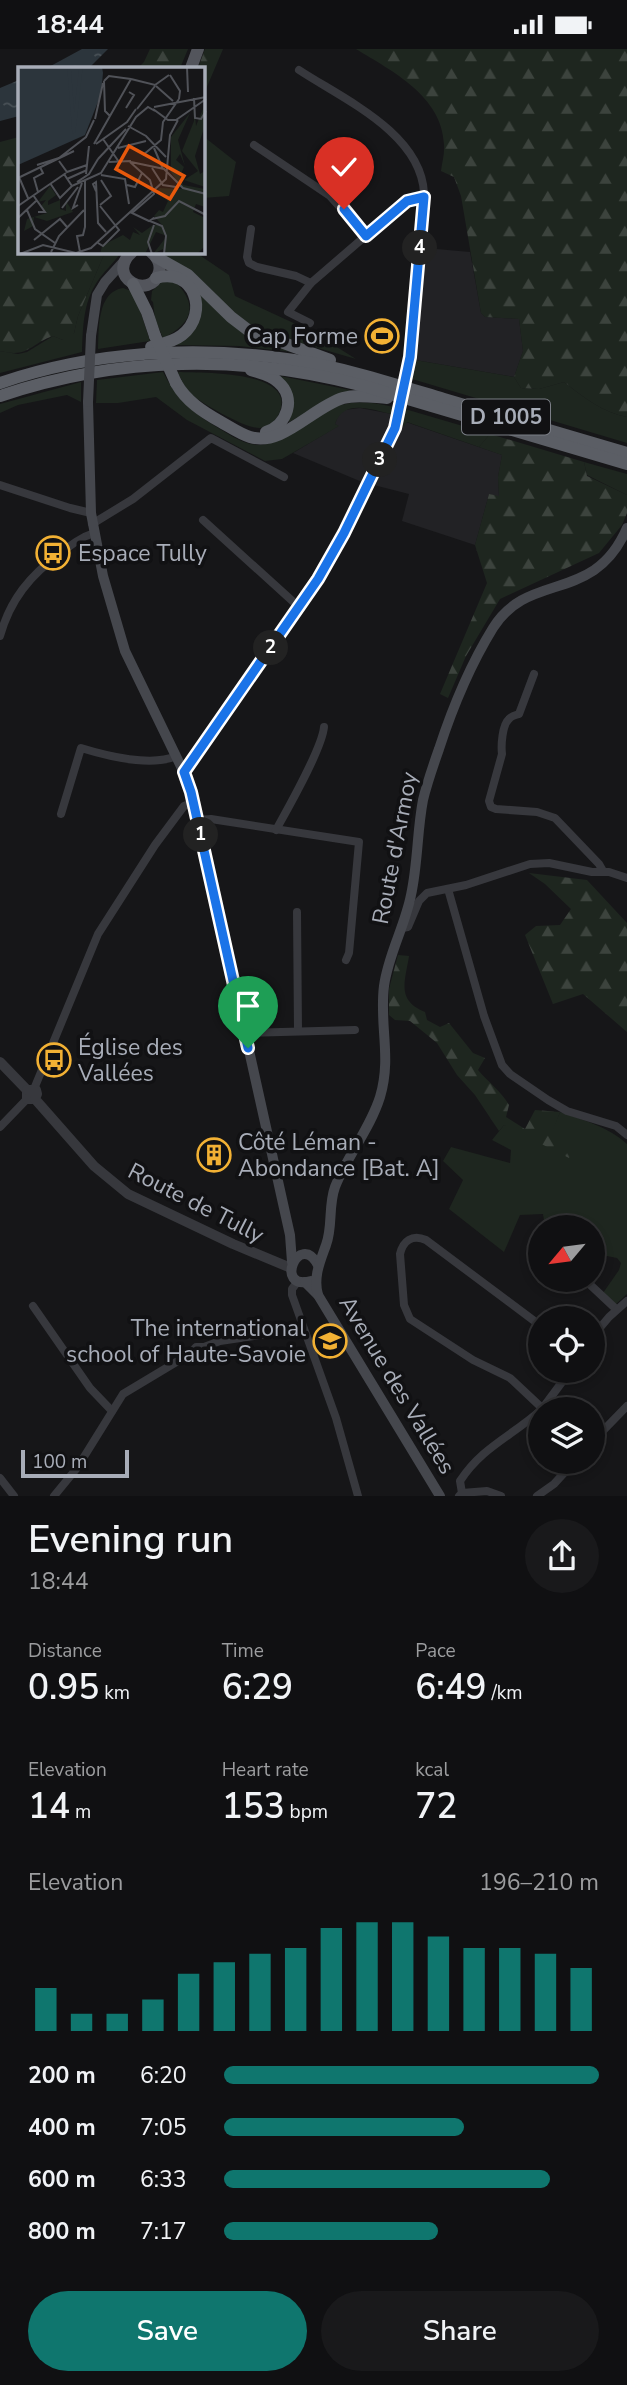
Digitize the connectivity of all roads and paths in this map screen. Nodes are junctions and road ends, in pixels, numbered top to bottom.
1 (198, 49) edge
2 (191, 67) edge
3 (299, 70) dead end
4 (254, 145) dead end
5 (424, 197) junction
6 (251, 229) dead end
7 (366, 236) junction
8 (129, 255) edge
9 (153, 255) edge
10 (155, 279) junction
11 (131, 283) junction
12 (311, 283) junction
13 (94, 306) junction
14 (147, 312) junction
15 (310, 323) dead end
16 (115, 358) junction
17 (230, 364) junction
18 (385, 381) junction
19 (0, 383) edge
20 (0, 396) edge
21 (409, 399) junction
22 (237, 431) junction
23 (627, 453) edge
24 (627, 464) edge
25 (284, 477) dead end
26 (0, 485) edge
27 (204, 520) dead end
28 (93, 523) junction
29 (627, 527) edge
30 (299, 607) junction
31 (0, 636) edge
32 (534, 674) dead end
33 (324, 727) dead end
34 (176, 755) junction
35 (184, 772) junction
36 (194, 802) junction
37 (61, 814) dead end
38 (198, 820) junction
39 (276, 830) junction
40 (603, 871) junction
41 (627, 878) edge
42 (448, 889) junction
43 (297, 912) dead end
44 (402, 928) junction
45 (346, 960) dead end
46 (355, 1030) dead end
47 (298, 1031) junction
48 (244, 1033) junction
49 (0, 1062) edge
50 (40, 1075) junction
51 (18, 1080) junction
52 (31, 1094) junction
53 (0, 1127) edge
54 (627, 1135) edge
55 (290, 1235) junction
56 (323, 1250) junction
57 (308, 1255) junction
58 (292, 1265) junction
59 (318, 1265) junction
60 (306, 1280) junction
61 (598, 1292) edge
62 (627, 1301) edge
63 (33, 1306) dead end
64 (616, 1309) junction
65 (528, 1316) edge
66 (605, 1322) edge
67 (302, 1329) junction
68 (530, 1397) edge
69 (627, 1406) edge
70 (112, 1411) junction
71 (528, 1421) edge
72 (605, 1429) edge
73 (563, 1474) edge
74 (0, 1478) edge
75 (460, 1494) edge
76 (14, 1496) edge
77 (54, 1496) edge
78 (358, 1496) edge
79 (440, 1496) edge
80 (501, 1496) edge
81 (537, 1496) edge

1 - 2 main road
3 - 5 street
4 - 7 street
5 - 7 street
5 - 30 street, bridge
6 - 12 street
7 - 12 street
8 - 11 main road
8 - 13 main road
9 - 10 main road
9 - 18 highway
10 - 11 main road
10 - 14 highway
10 - 16 highway
11 - 13 main road
11 - 14 highway
12 - 15 street
13 - 28 main road, bridge
14 - 22 highway, bridge
16 - 18 highway, D 1005
16 - 19 highway, D 1005
17 - 20 highway, D 1005
17 - 21 highway, D 1005
17 - 22 highway
18 - 23 highway, D 1005
21 - 22 highway
21 - 24 highway, D 1005
25 - 28 street
26 - 28 street
27 - 30 street
28 - 31 street
28 - 34 main road
29 - 44 main road, Route d'Armoy
30 - 35 street
32 - 40 street
33 - 39 street
34 - 35 main road
34 - 37 street
35 - 36 main road
36 - 38 main road
36 - 50 street
38 - 39 street
38 - 48 main road
39 - 45 street
40 - 41 street
40 - 42 street
42 - 44 street
42 - 54 street
43 - 47 street
44 - 56 main road, Route d'Armoy
46 - 47 street
47 - 48 street
48 - 55 main road
49 - 51 street, Route de Tully
50 - 51 street
50 - 52 street
51 - 52 street, Route de Tully
52 - 53 street
52 - 58 street, Route de Tully
55 - 57 main road
55 - 58 main road
56 - 57 main road
56 - 59 main road, Route d'Armoy
57 - 58 main road
57 - 59 main road
58 - 60 main road
59 - 60 main road
60 - 67 street
60 - 79 main road, Avenue des Vallées
61 - 64 street
62 - 64 street
63 - 70 street
64 - 66 street
65 - 68 street
67 - 70 street
67 - 78 street
69 - 72 street
70 - 77 street
71 - 75 street
73 - 81 street
74 - 76 street
75 - 80 street

